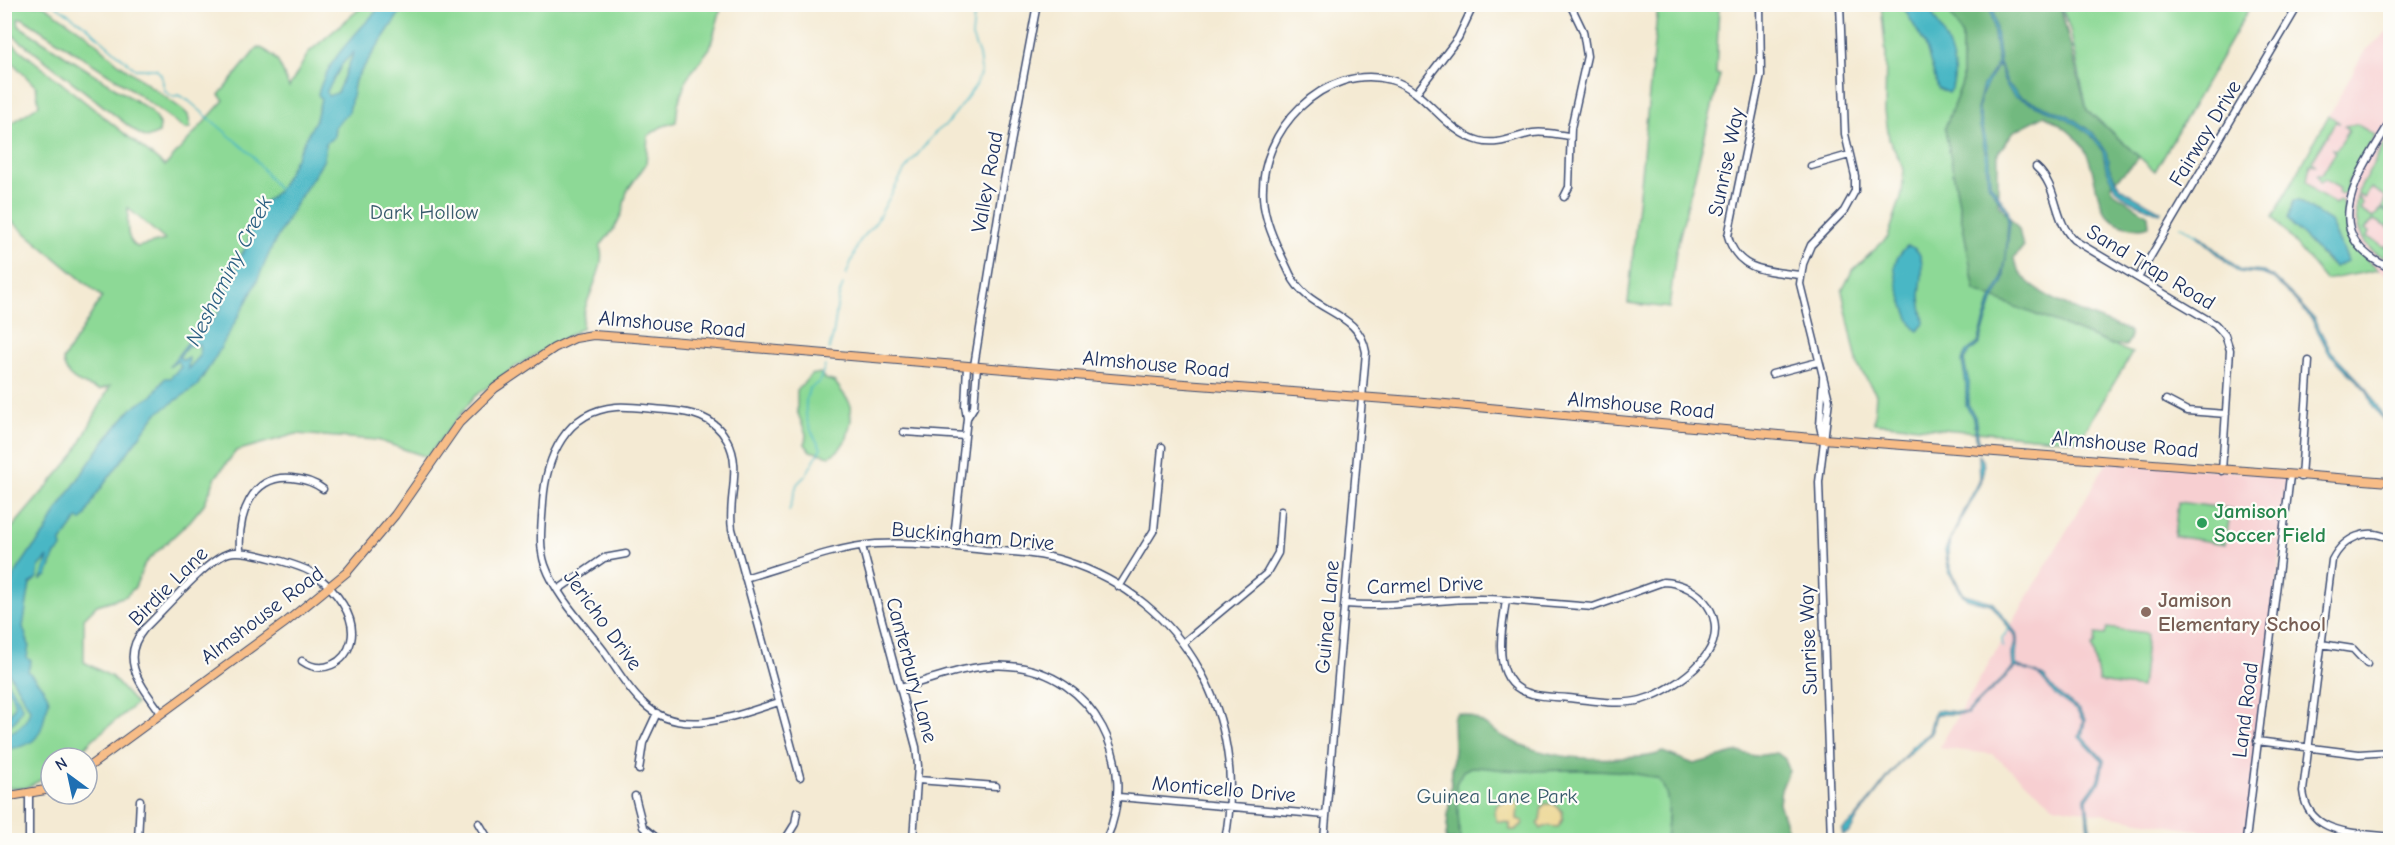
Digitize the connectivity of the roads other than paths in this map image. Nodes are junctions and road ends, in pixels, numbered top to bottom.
1 (1037, 4) edge
2 (1474, 4) edge
3 (1570, 4) edge
4 (1760, 4) edge
5 (1840, 4) edge
6 (2300, 4) edge
7 (1416, 93) junction
8 (2391, 122) edge
9 (1570, 136) junction
10 (1849, 155) junction
11 (1811, 165) dead end
12 (2036, 167) dead end
13 (1564, 197) dead end
14 (2391, 268) edge
15 (1800, 275) junction
16 (2138, 278) junction
17 (2309, 361) dead end
18 (1818, 362) junction
19 (973, 366) junction
20 (1772, 374) dead end
21 (1363, 397) junction
22 (2166, 400) dead end
23 (2226, 414) junction
24 (904, 432) dead end
25 (965, 436) junction
26 (1823, 439) junction
27 (1162, 447) dead end
28 (2222, 471) junction
29 (2290, 476) junction
30 (2301, 477) junction
31 (2391, 482) edge
32 (323, 489) dead end
33 (1281, 511) dead end
34 (2391, 539) edge
35 (862, 546) junction
36 (953, 547) junction
37 (240, 550) junction
38 (626, 554) dead end
39 (745, 578) junction
40 (1119, 587) junction
41 (329, 589) junction
42 (559, 589) junction
43 (1506, 600) junction
44 (1345, 604) junction
45 (1183, 643) junction
46 (2321, 644) junction
47 (302, 661) dead end
48 (2367, 664) dead end
49 (901, 688) junction
50 (779, 702) junction
51 (161, 713) junction
52 (657, 713) junction
53 (2257, 741) junction
54 (2308, 748) junction
55 (2391, 752) edge
56 (99, 759) edge
57 (639, 770) dead end
58 (800, 777) dead end
59 (918, 780) junction
60 (996, 786) dead end
61 (39, 792) edge
62 (29, 795) junction
63 (636, 796) dead end
64 (4, 797) edge
65 (1119, 797) junction
66 (140, 800) dead end
67 (1230, 806) junction
68 (797, 812) dead end
69 (1326, 815) junction
70 (479, 823) dead end
71 (2391, 837) edge
72 (29, 840) edge
73 (138, 840) edge
74 (489, 840) edge
75 (659, 840) edge
76 (785, 840) edge
77 (913, 840) edge
78 (1106, 840) edge
79 (1226, 840) edge
80 (1324, 840) edge
81 (1831, 840) edge
82 (2246, 840) edge

1 - 19 street, Valley Road
2 - 7 street
3 - 9 street
4 - 15 street, Sunrise Way
5 - 10 street, Sunrise Way
6 - 16 street, Fairway Drive
7 - 9 street, Guinea Lane
7 - 21 street, Guinea Lane
8 - 14 street
9 - 13 street
10 - 11 street
10 - 15 street, Sunrise Way
12 - 16 street, Sand Trap Road
15 - 18 street, Sunrise Way
16 - 23 street, Sand Trap Road
17 - 30 street
18 - 20 street
18 - 26 street, Sunrise Way
19 - 21 main road, Almshouse Road
19 - 25 street, Valley Road
19 - 41 main road, Almshouse Road
21 - 26 main road, Almshouse Road
21 - 44 street, Guinea Lane
22 - 23 street
23 - 28 street, Sand Trap Road
24 - 25 street
25 - 36 street, Valley Road
26 - 28 main road, Almshouse Road
26 - 81 street, Sunrise Way
27 - 40 street
28 - 29 main road, Almshouse Road
29 - 30 main road, Almshouse Road
29 - 53 street, Land Road
30 - 31 main road, Almshouse Road
32 - 37 street
33 - 45 street
34 - 46 street
35 - 36 street, Buckingham Drive
35 - 39 street, Buckingham Drive
35 - 49 street, Canterbury Lane
36 - 40 street, Buckingham Drive
37 - 41 street, Birdie Lane
37 - 51 street, Birdie Lane
38 - 42 street
39 - 42 street, Jericho Drive
39 - 50 street, Jericho Drive
40 - 45 street, Buckingham Drive
41 - 47 street, Birdie Lane
41 - 51 main road, Almshouse Road
42 - 52 street, Jericho Drive
43 - 43 street, Carmel Drive
43 - 44 street, Carmel Drive
44 - 69 street, Guinea Lane
45 - 67 street, Buckingham Drive
46 - 48 street
46 - 54 street
49 - 59 street, Canterbury Lane
49 - 65 street
50 - 52 street, Jericho Drive
50 - 58 street, Jericho Drive
51 - 56 main road, Almshouse Road
52 - 57 street
53 - 54 street
53 - 82 street, Land Road
54 - 55 street
54 - 71 street
59 - 60 street
59 - 77 street, Canterbury Lane
61 - 62 main road
62 - 64 main road
62 - 72 street
63 - 75 street
65 - 67 street, Monticello Drive
65 - 78 street
66 - 73 street
67 - 69 street, Monticello Drive
67 - 79 street, Buckingham Drive
68 - 76 street
69 - 80 street, Guinea Lane
70 - 74 street

